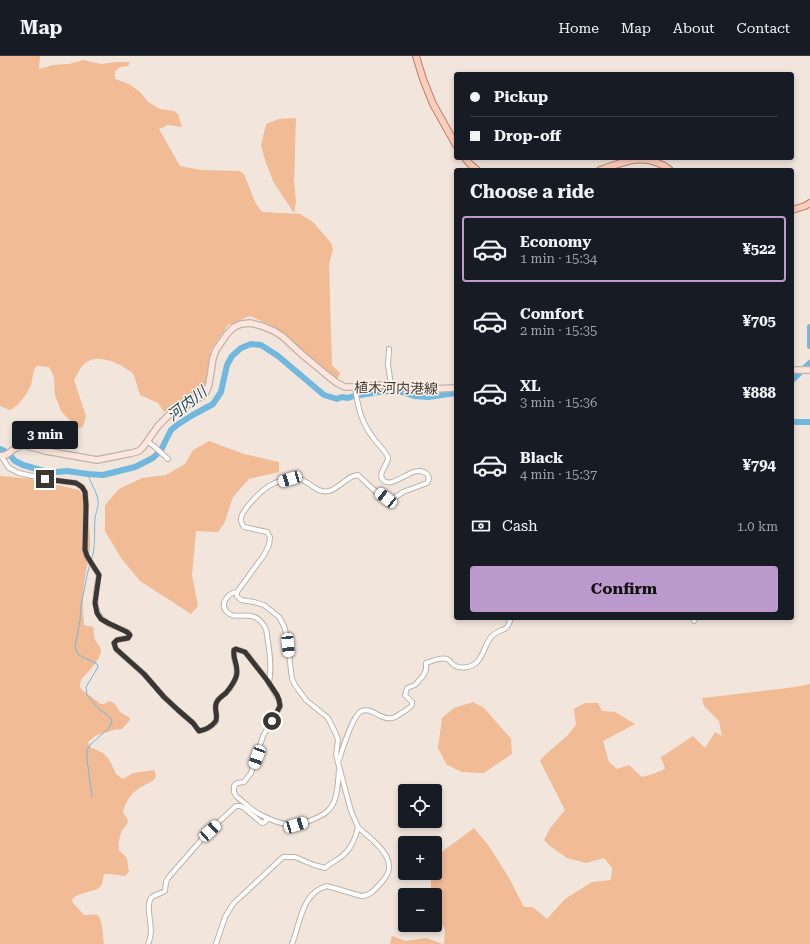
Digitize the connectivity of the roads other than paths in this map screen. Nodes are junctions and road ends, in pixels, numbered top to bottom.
1 (416, 56) edge
2 (454, 141) edge
3 (467, 160) edge
4 (629, 160) edge
5 (629, 160) edge
6 (643, 160) edge
7 (643, 160) edge
8 (475, 168) edge
9 (610, 168) edge
10 (667, 168) edge
11 (810, 203) edge
12 (794, 209) edge
13 (389, 349) dead end
14 (794, 370) edge
15 (810, 370) edge
16 (391, 385) junction
17 (454, 388) edge
18 (355, 389) junction
19 (147, 441) junction
20 (2, 455) edge
21 (168, 459) dead end
22 (237, 592) junction
23 (510, 620) edge
24 (269, 682) junction
25 (339, 765) junction
26 (268, 818) junction
27 (358, 827) junction
28 (148, 944) edge
29 (216, 944) edge
30 (292, 944) edge

1 - 2 main road
3 - 8 main road
4 - 9 main road
5 - 6 main road
7 - 10 main road
11 - 12 main road
13 - 16 street
14 - 15 main road
16 - 17 main road, 植木河内港線
16 - 18 main road, 植木河内港線
18 - 19 main road, 植木河内港線
18 - 22 street
19 - 20 main road, 植木河内港線
19 - 21 street
20 - 24 street
22 - 24 street
22 - 25 street
23 - 25 street
24 - 26 street
25 - 26 street
25 - 27 street
26 - 28 street
27 - 29 street
27 - 30 street

